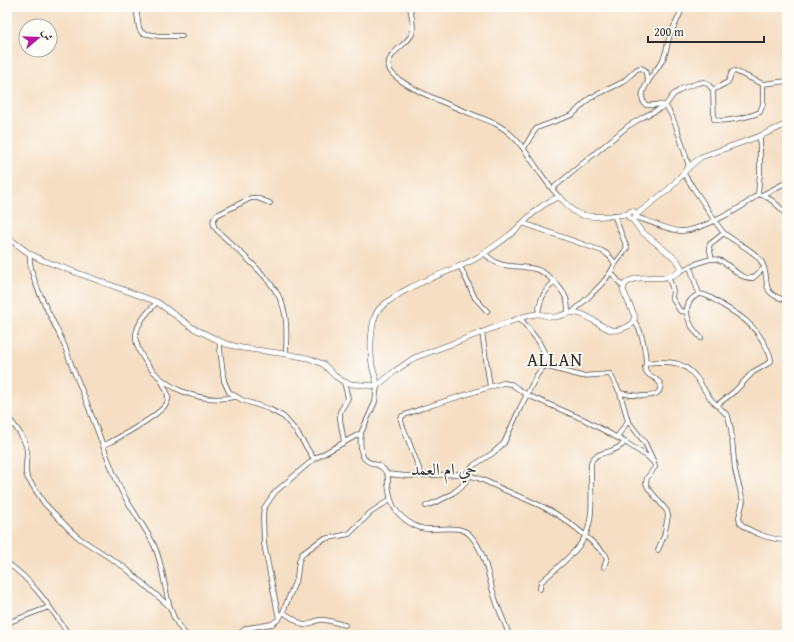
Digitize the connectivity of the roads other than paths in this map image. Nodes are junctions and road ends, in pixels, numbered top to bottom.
1 (9, 7) edge
2 (136, 7) edge
3 (410, 7) edge
4 (682, 7) edge
5 (7, 21) edge
6 (182, 36) dead end
7 (787, 81) edge
8 (648, 83) junction
9 (763, 84) junction
10 (713, 90) junction
11 (665, 106) junction
12 (787, 124) edge
13 (760, 136) junction
14 (524, 148) junction
15 (689, 167) junction
16 (684, 174) junction
17 (787, 182) edge
18 (552, 189) junction
19 (760, 194) junction
20 (559, 197) junction
21 (270, 203) dead end
22 (614, 215) junction
23 (633, 215) junction
24 (787, 216) edge
25 (714, 220) junction
26 (523, 223) junction
27 (724, 233) junction
28 (7, 237) edge
29 (30, 254) junction
30 (484, 254) junction
31 (712, 259) junction
32 (615, 264) junction
33 (460, 266) junction
34 (690, 267) junction
35 (764, 268) junction
36 (680, 271) junction
37 (611, 272) junction
38 (668, 276) junction
39 (554, 282) junction
40 (624, 287) junction
41 (699, 294) junction
42 (787, 300) edge
43 (157, 302) junction
44 (487, 311) dead end
45 (687, 312) junction
46 (570, 313) junction
47 (538, 314) junction
48 (520, 318) junction
49 (634, 321) junction
50 (482, 332) junction
51 (701, 338) dead end
52 (219, 341) junction
53 (286, 354) junction
54 (646, 364) junction
55 (544, 366) junction
56 (161, 379) junction
57 (344, 382) junction
58 (378, 386) junction
59 (490, 387) junction
60 (620, 394) junction
61 (527, 395) junction
62 (235, 397) junction
63 (717, 405) junction
64 (7, 416) edge
65 (628, 421) junction
66 (361, 433) junction
67 (617, 437) junction
68 (344, 442) junction
69 (625, 442) junction
70 (103, 446) junction
71 (314, 459) junction
72 (653, 461) junction
73 (387, 474) junction
74 (468, 475) junction
75 (422, 476) junction
76 (391, 499) junction
77 (426, 506) dead end
78 (586, 536) junction
79 (787, 540) edge
80 (658, 550) dead end
81 (7, 563) edge
82 (604, 567) dead end
83 (540, 589) dead end
84 (169, 606) junction
85 (49, 607) junction
86 (283, 612) junction
87 (279, 619) junction
88 (7, 624) edge
89 (345, 625) dead end
90 (69, 635) edge
91 (186, 635) edge
92 (237, 635) edge
93 (509, 635) edge

1 - 5 street
2 - 6 street
3 - 14 street
4 - 8 street
7 - 9 street
8 - 11 street
8 - 14 street
9 - 10 street
9 - 10 street
10 - 11 street
11 - 15 street
11 - 18 street
12 - 13 street
13 - 15 street
13 - 19 street
14 - 18 street
15 - 16 street
16 - 23 street
16 - 25 street
17 - 19 street
18 - 20 street
19 - 24 street
19 - 25 street
20 - 22 street
20 - 26 street
21 - 53 street
22 - 23 street
22 - 32 street
23 - 25 street
23 - 36 street
25 - 27 street
26 - 30 street
26 - 32 street
27 - 31 street
27 - 35 street
28 - 29 street
29 - 43 street
29 - 70 street
30 - 33 street
30 - 39 street
31 - 34 street
31 - 35 street
32 - 37 street
33 - 44 street
33 - 58 street
34 - 36 street
34 - 41 street
35 - 42 street
36 - 38 street
37 - 40 street
37 - 46 street
38 - 40 street
38 - 45 street
39 - 46 street
39 - 47 street
40 - 49 street
41 - 45 street
41 - 63 street
43 - 52 street
43 - 56 street
45 - 51 street
46 - 47 street
46 - 49 street
47 - 48 street
48 - 50 street
48 - 55 street
49 - 54 street
50 - 58 street
50 - 59 street
52 - 53 street
52 - 62 street
53 - 57 street
54 - 60 street
54 - 63 street
55 - 60 street
55 - 61 street
56 - 62 street
56 - 70 street
57 - 58 street
57 - 68 street
58 - 66 street
59 - 61 street
59 - 75 street
60 - 65 street
61 - 67 street
61 - 74 street
62 - 71 street
63 - 79 street
64 - 84 street
65 - 67 street
65 - 72 street
66 - 68 street
66 - 73 street
67 - 69 street
68 - 71 street
69 - 72 street
69 - 78 street
70 - 84 street
71 - 87 street
72 - 80 street
73 - 75 street
73 - 76 street
74 - 75 street
74 - 77 street
74 - 78 street
76 - 86 street
76 - 93 street
78 - 82 street
78 - 83 street
81 - 85 street
84 - 91 street
85 - 88 street
85 - 90 street
86 - 87 street
86 - 89 street
87 - 92 street

